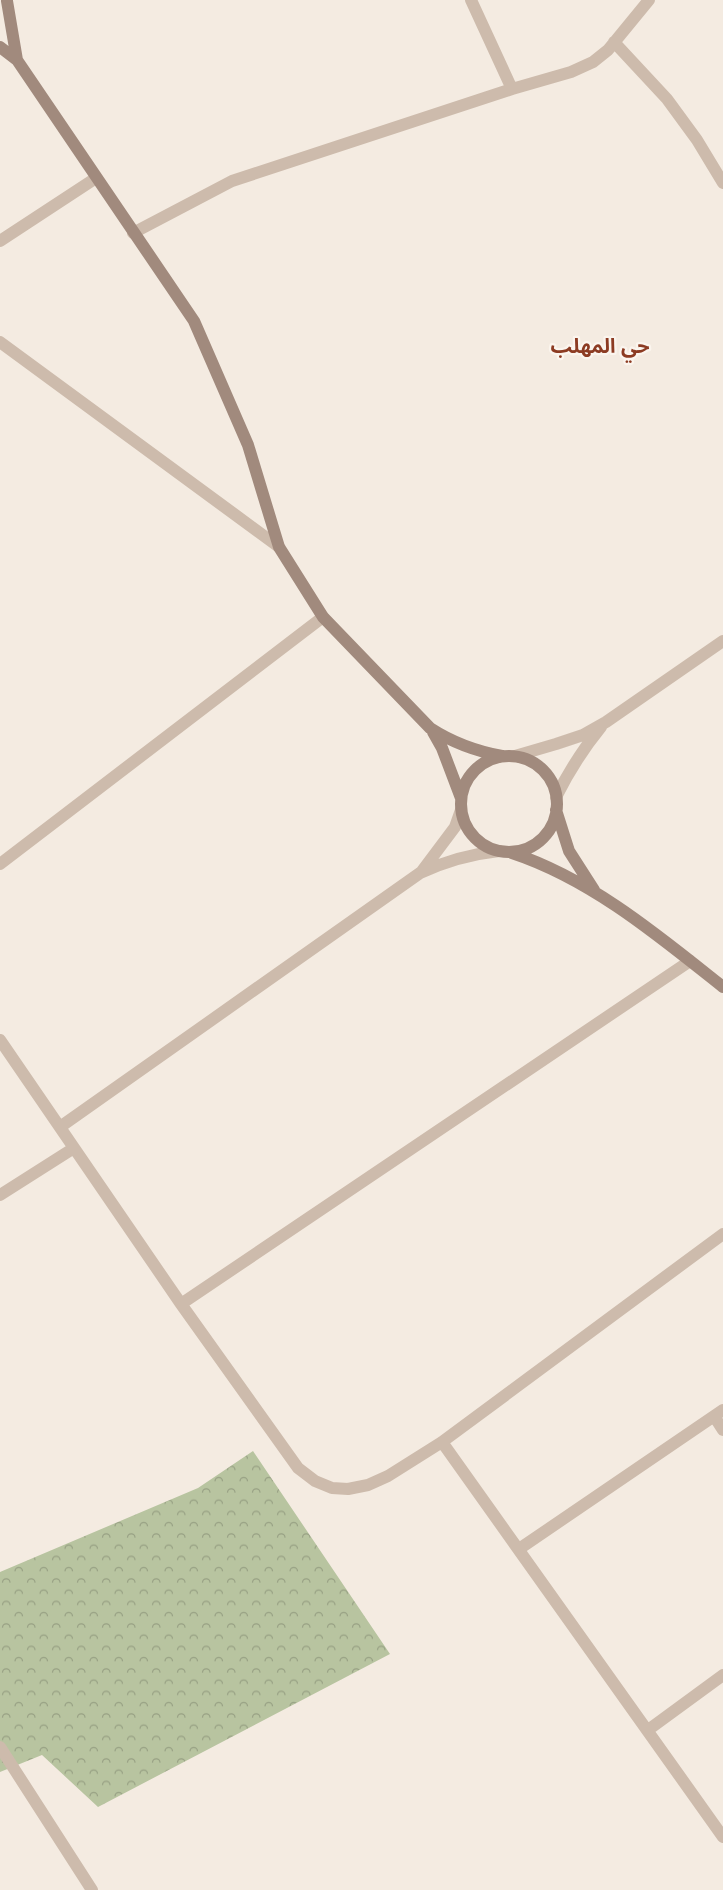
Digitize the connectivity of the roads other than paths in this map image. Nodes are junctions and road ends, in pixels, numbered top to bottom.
1 (471, 0) edge
2 (649, 0) edge
3 (8, 1) edge
4 (0, 15) edge
5 (614, 42) junction
6 (0, 46) edge
7 (18, 60) junction
8 (512, 89) junction
9 (96, 178) junction
10 (723, 183) edge
11 (133, 233) junction
12 (0, 241) edge
13 (0, 342) edge
14 (279, 547) junction
15 (323, 617) junction
16 (723, 641) edge
17 (606, 722) junction
18 (430, 728) junction
19 (508, 756) junction
20 (556, 803) junction
21 (461, 804) junction
22 (505, 851) junction
23 (0, 864) edge
24 (420, 873) junction
25 (596, 892) junction
26 (690, 961) junction
27 (723, 987) edge
28 (0, 1040) edge
29 (60, 1127) junction
30 (74, 1148) junction
31 (0, 1195) edge
32 (723, 1234) edge
33 (181, 1304) junction
34 (718, 1413) edge
35 (723, 1430) edge
36 (442, 1442) junction
37 (519, 1549) junction
38 (723, 1675) edge
39 (648, 1730) junction
40 (0, 1747) edge
41 (723, 1837) edge
42 (92, 1890) edge

1 - 8 street
2 - 5 street
3 - 4 street
3 - 7 street
5 - 8 street
5 - 10 street
6 - 7 street
7 - 9 street
8 - 11 street
9 - 11 street
9 - 12 street
11 - 14 street
13 - 14 street
14 - 15 street
15 - 18 street
15 - 23 street
16 - 17 street
17 - 19 street
17 - 20 street
18 - 19 street
18 - 21 street
19 - 20 street
19 - 21 street
20 - 22 street
20 - 25 street
21 - 22 street
21 - 24 street
22 - 24 street
22 - 25 street
24 - 29 street
25 - 26 street
26 - 27 street
26 - 33 street
28 - 29 street
29 - 30 street
30 - 31 street
30 - 33 street
32 - 36 street
33 - 36 street
34 - 35 street
34 - 37 street
36 - 37 street
37 - 39 street
38 - 39 street
39 - 41 street
40 - 42 street

